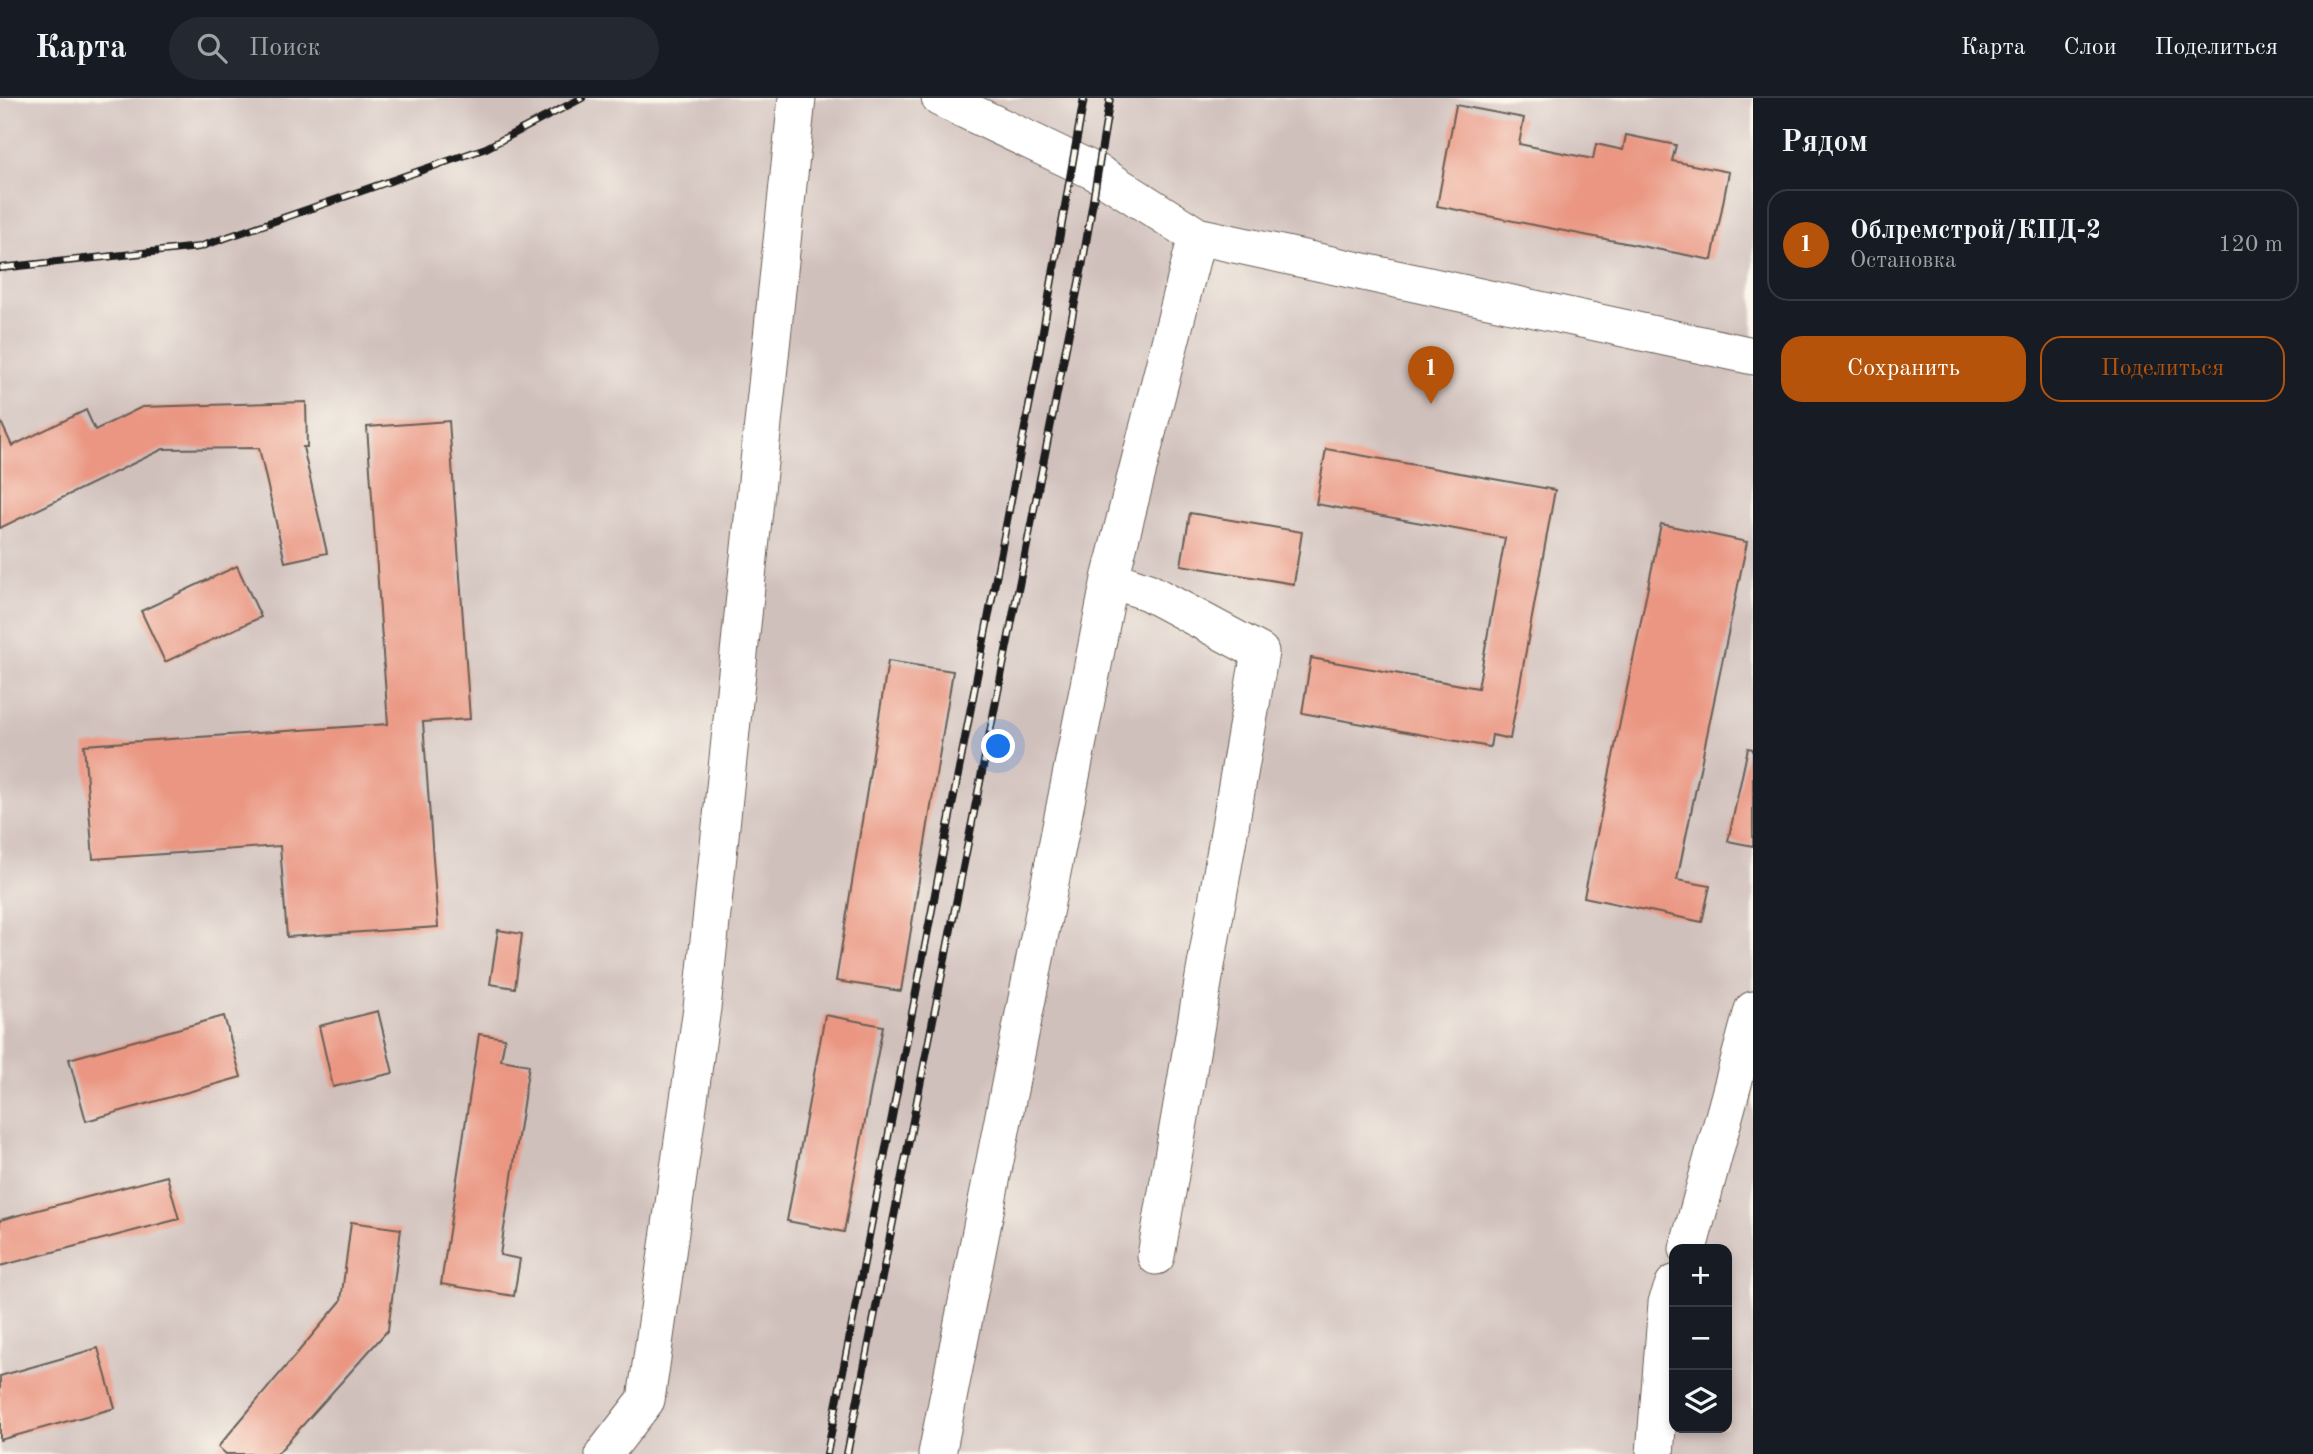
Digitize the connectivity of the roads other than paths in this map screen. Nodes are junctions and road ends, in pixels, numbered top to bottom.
1 (797, 98) edge
2 (940, 98) edge
3 (1197, 236) junction
4 (1753, 356) edge
5 (1110, 579) junction
6 (1753, 1010) edge
7 (1689, 1244) edge
8 (1156, 1256) dead end
9 (1669, 1298) edge
10 (604, 1454) edge
11 (937, 1454) edge
12 (1655, 1454) edge

1 - 10 street
2 - 3 street
3 - 4 street
3 - 5 street
5 - 8 street
5 - 11 street
6 - 7 street
9 - 12 street

